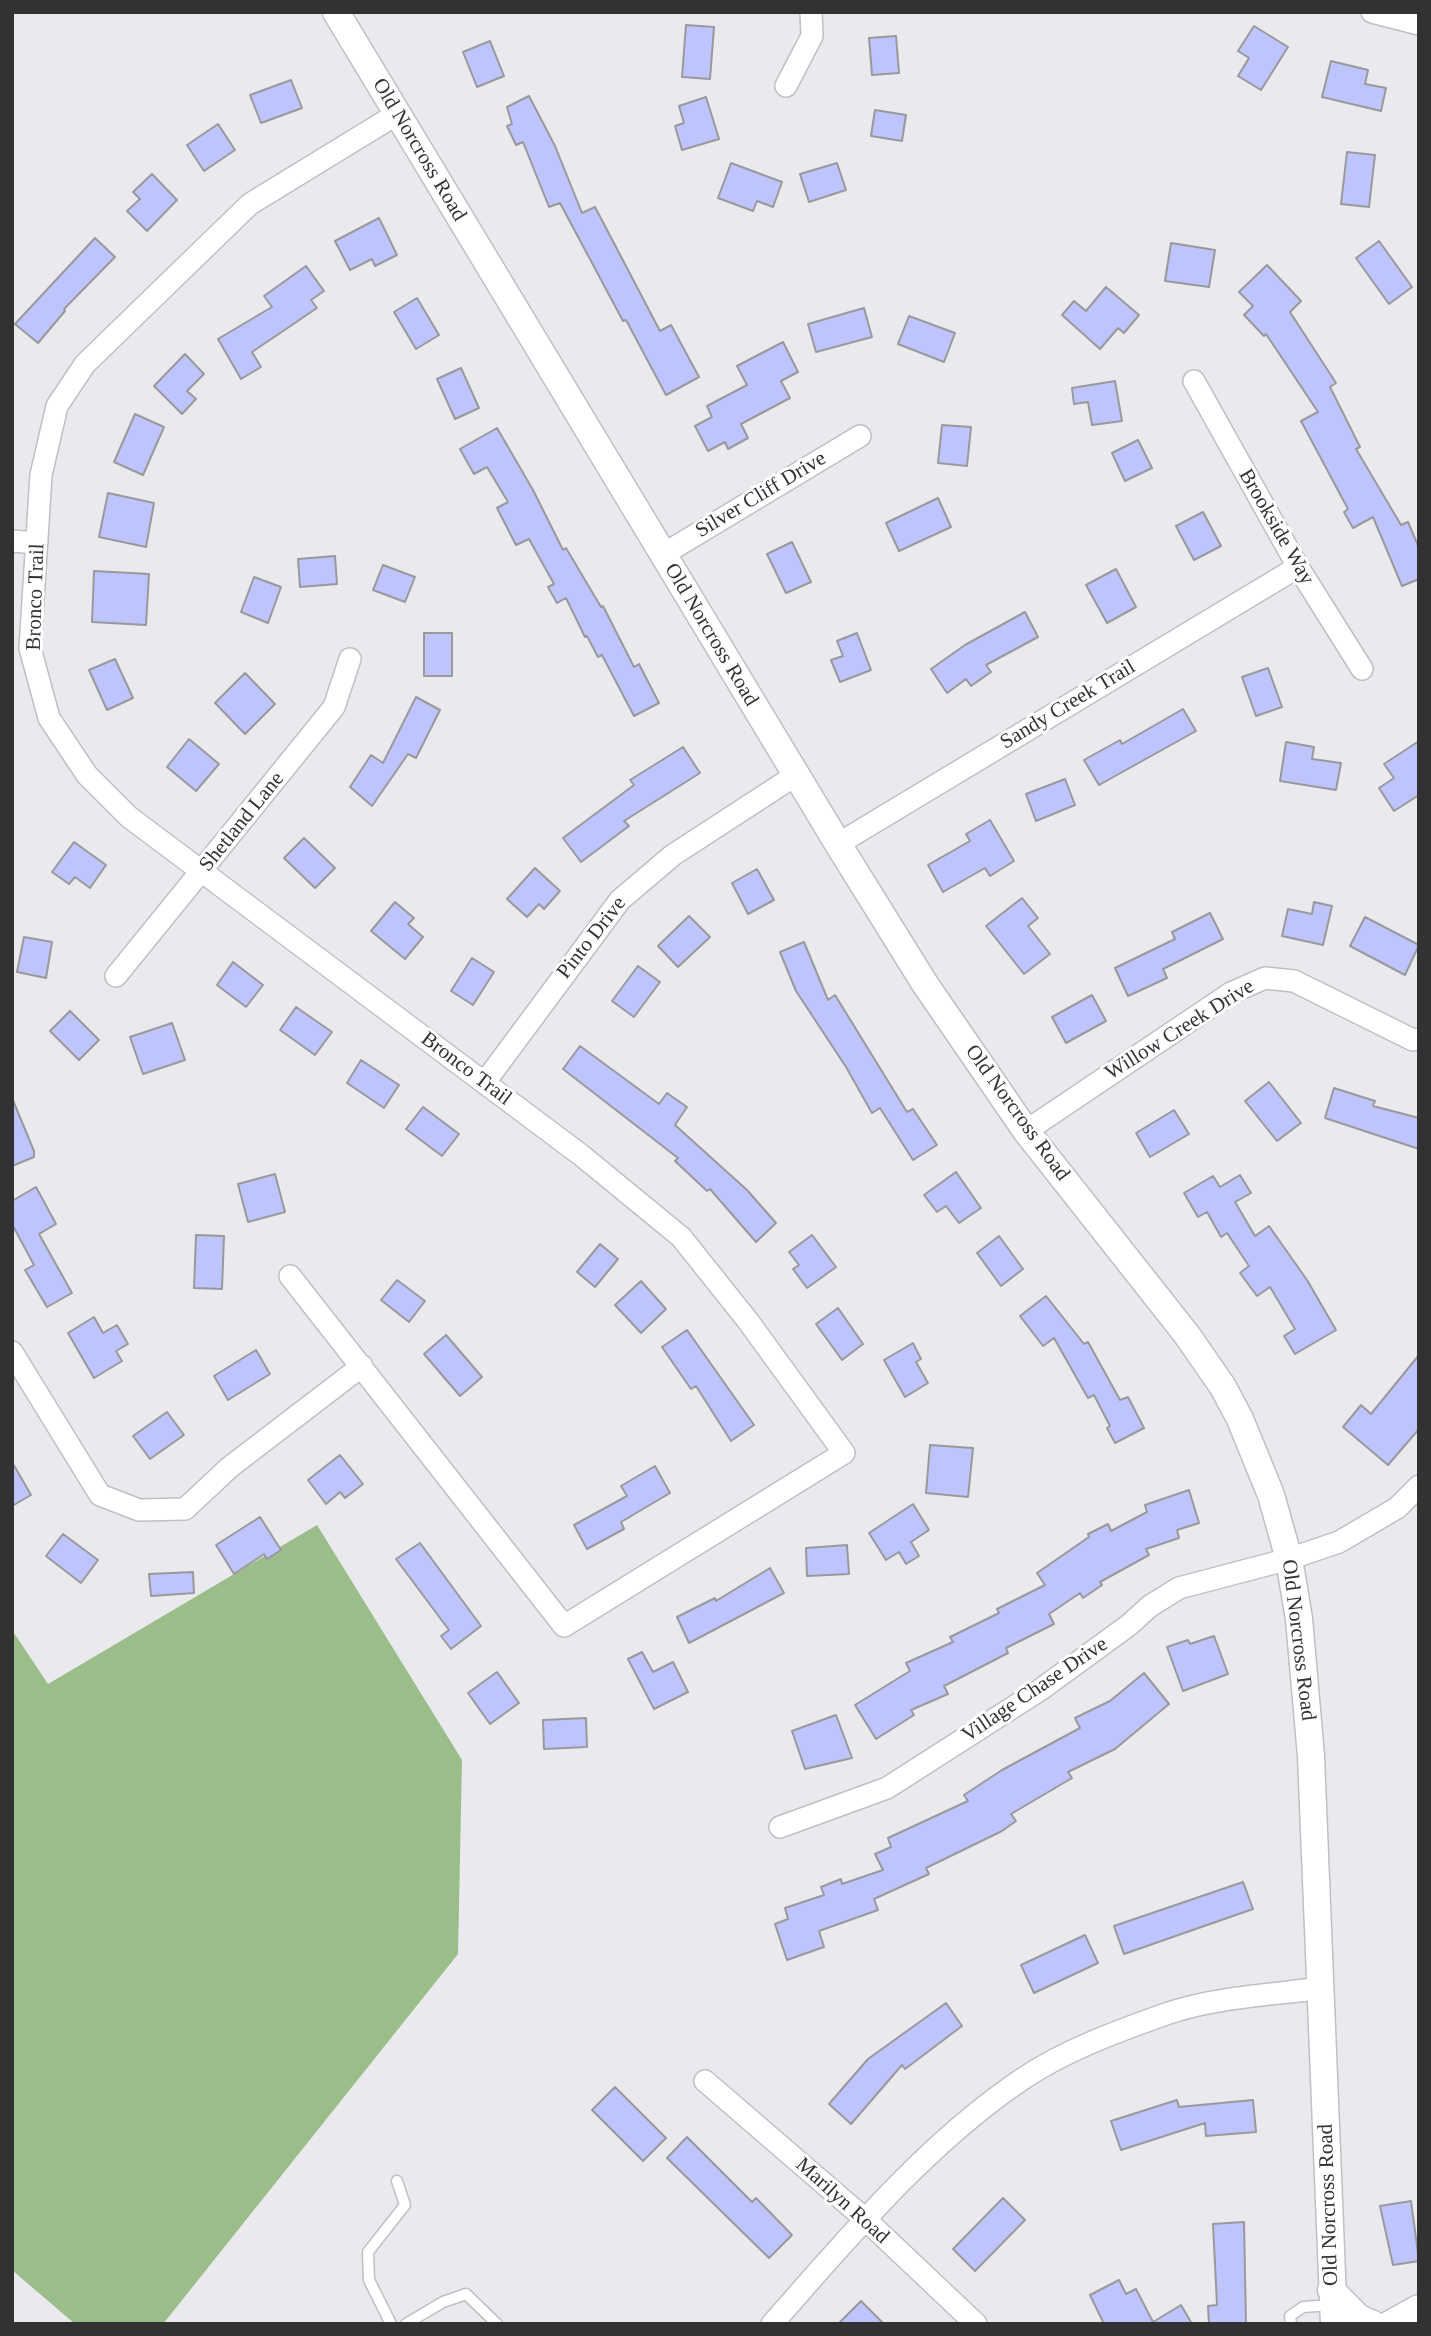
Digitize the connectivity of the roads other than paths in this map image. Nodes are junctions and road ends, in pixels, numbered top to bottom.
1 (336, 12) edge
2 (810, 12) edge
3 (1372, 12) edge
4 (1419, 24) edge
5 (786, 86) dead end
6 (397, 114) junction
7 (1194, 381) dead end
8 (860, 436) dead end
9 (12, 541) edge
10 (37, 542) junction
11 (662, 555) junction
12 (1298, 567) junction
13 (351, 659) dead end
14 (1362, 669) dead end
15 (796, 775) junction
16 (838, 844) junction
17 (201, 873) junction
18 (116, 976) dead end
19 (1419, 1039) edge
20 (485, 1082) junction
21 (1026, 1130) junction
22 (290, 1276) dead end
23 (12, 1352) edge
24 (362, 1366) junction
25 (1419, 1486) edge
26 (1289, 1559) junction
27 (780, 1827) dead end
28 (1322, 1987) junction
29 (705, 2081) dead end
30 (397, 2181) dead end
31 (865, 2219) junction
32 (1332, 2306) edge
33 (1419, 2308) edge
34 (391, 2324) edge
35 (406, 2324) edge
36 (497, 2324) edge
37 (772, 2324) edge
38 (976, 2324) edge
39 (1291, 2324) edge
40 (1373, 2324) edge
41 (1390, 2324) edge

1 - 6 street, Old Norcross Road
2 - 5 street
3 - 4 street
6 - 10 street, Bronco Trail
6 - 11 street, Old Norcross Road
7 - 12 street, Brookside Way
8 - 11 street, Silver Cliff Drive
9 - 10 street
10 - 17 street, Bronco Trail
11 - 15 street, Old Norcross Road
12 - 14 street, Brookside Way
12 - 16 street, Sandy Creek Trail
13 - 17 street, Shetland Lane
15 - 16 street, Old Norcross Road
15 - 20 street, Pinto Drive
16 - 21 street, Old Norcross Road
17 - 18 street, Shetland Lane
17 - 20 street, Bronco Trail
19 - 21 street, Willow Creek Drive
20 - 24 street, Bronco Trail
21 - 26 street, Old Norcross Road
22 - 24 street, Bronco Trail
23 - 24 street
25 - 26 street, Village Chase Drive
26 - 27 street, Village Chase Drive
26 - 28 street, Old Norcross Road
28 - 31 street
28 - 32 street, Old Norcross Road
29 - 31 street, Marilyn Road
30 - 34 lane
31 - 37 street
31 - 38 street, Marilyn Road
32 - 39 lane
32 - 40 street
33 - 41 street
35 - 36 lane

